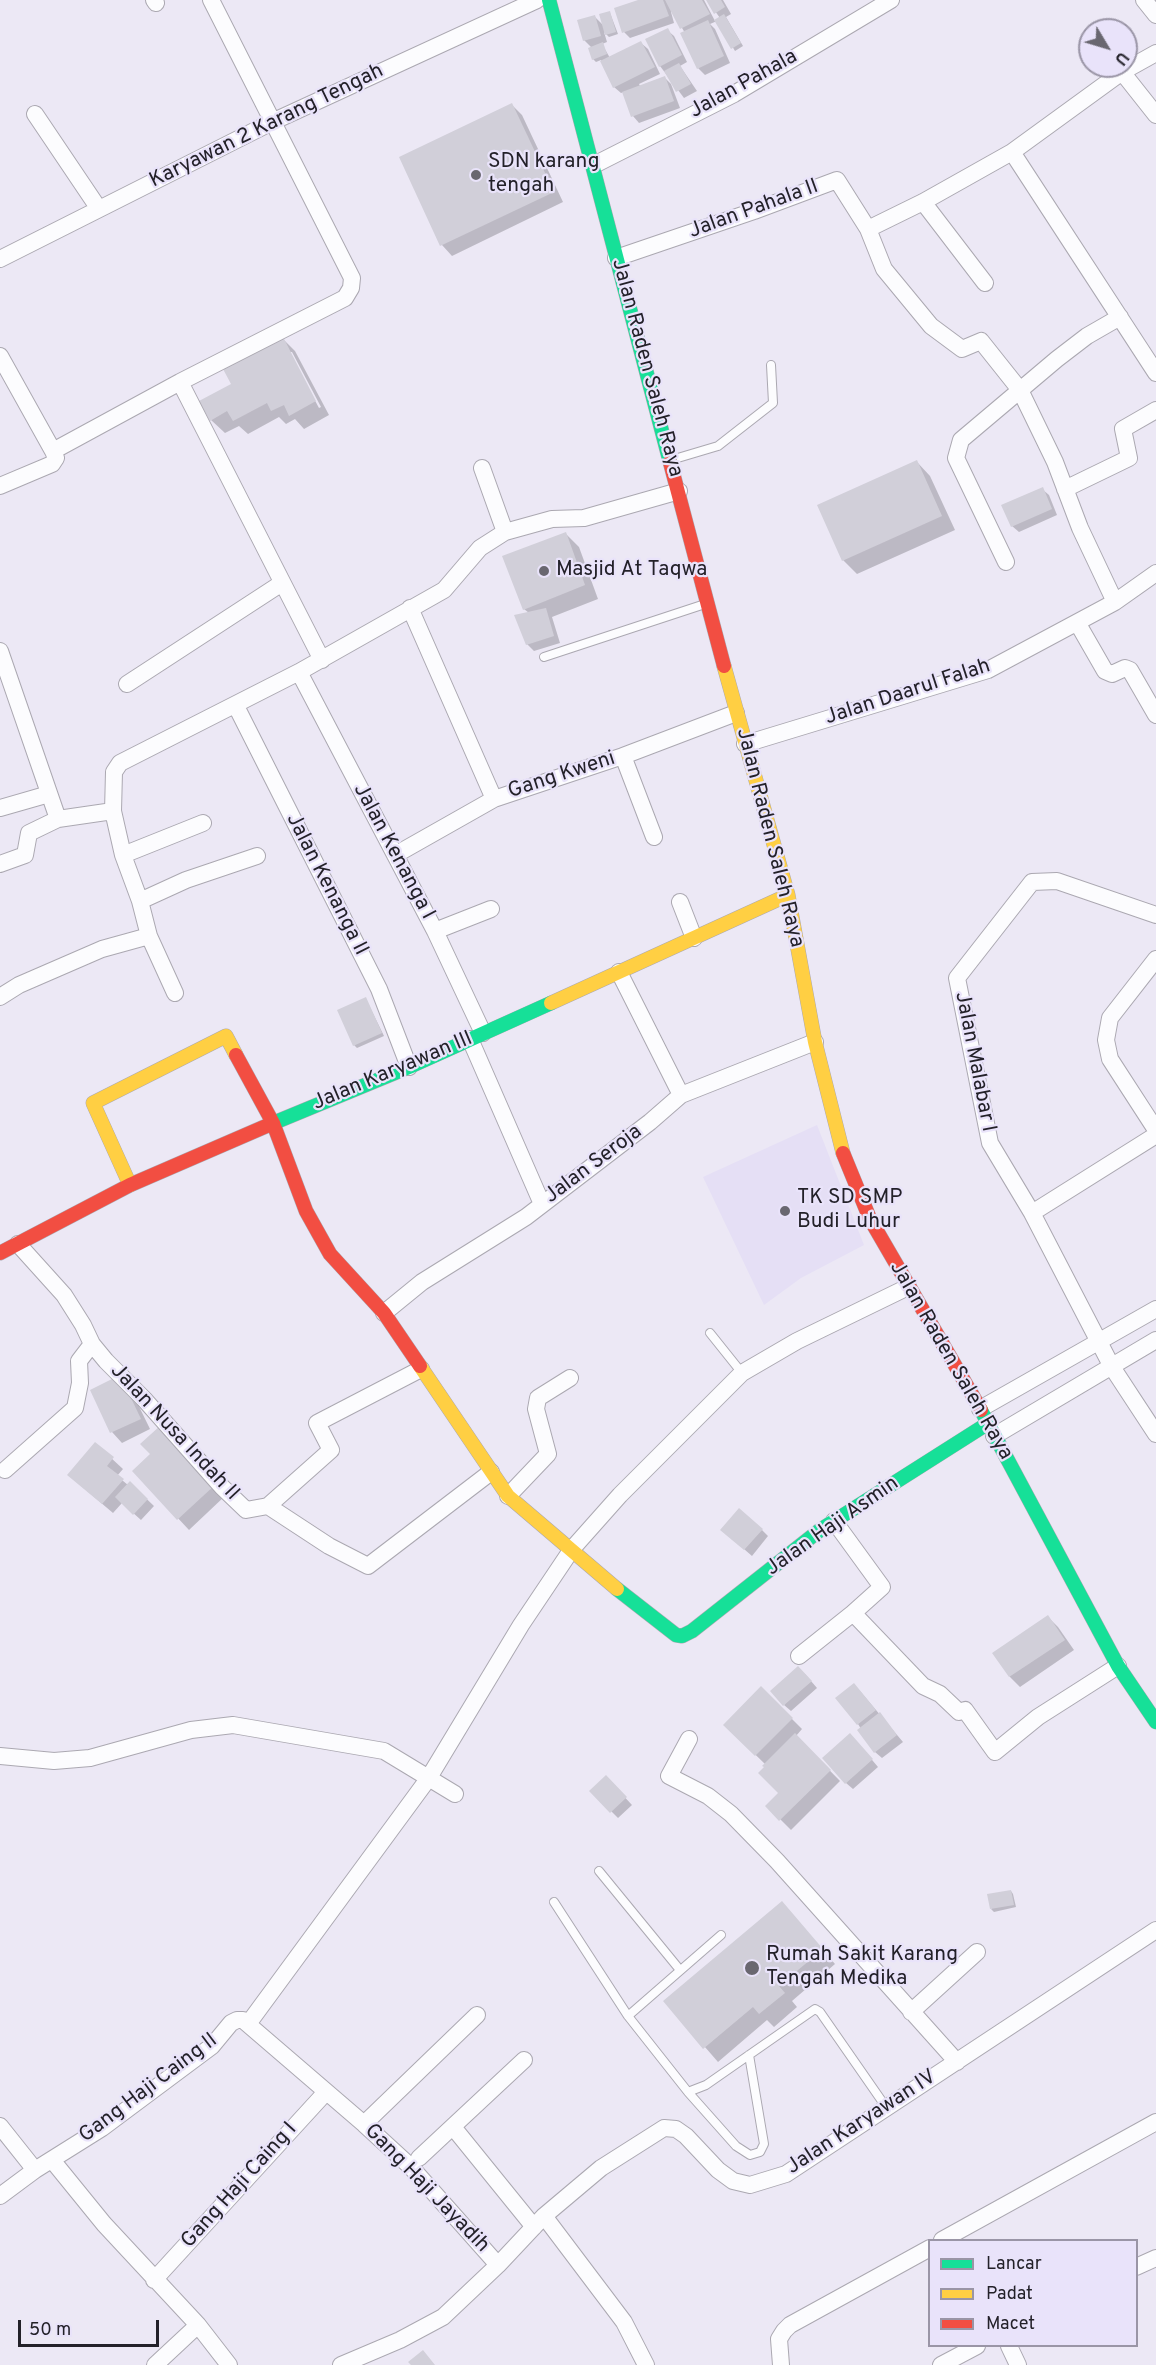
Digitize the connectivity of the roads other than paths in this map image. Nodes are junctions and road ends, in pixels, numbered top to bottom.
1 (211, 0) edge
2 (537, 0) edge
3 (549, 0) edge
4 (1144, 0) edge
5 (878, 3) edge
6 (1156, 15) edge
7 (1156, 53) edge
8 (1138, 63) edge
9 (1114, 78) edge
10 (1127, 78) edge
11 (35, 114) dead end
12 (1156, 115) edge
13 (272, 122) junction
14 (1012, 152) junction
15 (594, 165) junction
16 (924, 202) junction
17 (99, 209) junction
18 (868, 229) junction
19 (616, 258) junction
20 (0, 259) edge
21 (985, 283) dead end
22 (1120, 317) junction
23 (1, 361) edge
24 (771, 365) dead end
25 (1156, 373) edge
26 (180, 382) junction
27 (1020, 390) junction
28 (1156, 411) edge
29 (53, 451) junction
30 (671, 460) junction
31 (482, 468) dead end
32 (0, 486) edge
33 (1065, 489) junction
34 (679, 491) junction
35 (506, 532) junction
36 (1006, 562) dead end
37 (1156, 573) edge
38 (282, 583) junction
39 (1115, 602) junction
40 (708, 603) junction
41 (410, 608) junction
42 (1078, 624) junction
43 (0, 651) edge
44 (544, 657) dead end
45 (322, 660) junction
46 (299, 672) junction
47 (127, 684) dead end
48 (236, 706) junction
49 (736, 712) junction
50 (1156, 716) edge
51 (745, 744) junction
52 (623, 756) junction
53 (49, 794) junction
54 (494, 799) junction
55 (0, 808) edge
56 (113, 811) junction
57 (58, 819) junction
58 (203, 823) dead end
59 (654, 837) dead end
60 (123, 855) junction
61 (395, 855) junction
62 (257, 856) dead end
63 (0, 864) edge
64 (788, 895) junction
65 (140, 901) junction
66 (680, 902) dead end
67 (491, 909) dead end
68 (1156, 915) edge
69 (435, 931) junction
70 (149, 936) junction
71 (694, 938) junction
72 (1156, 959) edge
73 (619, 972) junction
74 (175, 993) dead end
75 (0, 997) edge
76 (477, 1036) junction
77 (815, 1042) junction
78 (409, 1066) junction
79 (681, 1095) junction
80 (273, 1123) junction
81 (1156, 1130) edge
82 (1156, 1136) edge
83 (130, 1185) junction
84 (542, 1203) junction
85 (1032, 1213) junction
86 (5, 1248) edge
87 (908, 1287) junction
88 (1156, 1309) edge
89 (384, 1312) junction
90 (710, 1333) dead end
91 (1156, 1340) edge
92 (1098, 1341) junction
93 (92, 1344) junction
94 (1112, 1367) junction
95 (421, 1369) junction
96 (742, 1373) junction
97 (570, 1378) dead end
98 (987, 1423) junction
99 (1156, 1434) edge
100 (5, 1470) dead end
101 (491, 1472) junction
102 (508, 1497) junction
103 (268, 1506) junction
104 (834, 1521) junction
105 (572, 1549) junction
106 (853, 1613) junction
107 (799, 1656) dead end
108 (1118, 1666) junction
109 (1156, 1722) edge
110 (689, 1739) dead end
111 (0, 1756) edge
112 (428, 1779) junction
113 (455, 1794) dead end
114 (600, 1871) dead end
115 (554, 1902) dead end
116 (1156, 1930) edge
117 (722, 1935) dead end
118 (977, 1952) dead end
119 (680, 1970) junction
120 (911, 2012) junction
121 (477, 2015) dead end
122 (628, 2016) junction
123 (248, 2024) junction
124 (749, 2055) junction
125 (524, 2060) dead end
126 (957, 2062) junction
127 (326, 2092) junction
128 (688, 2092) junction
129 (886, 2107) junction
130 (1156, 2122) edge
131 (364, 2124) junction
132 (0, 2126) edge
133 (453, 2127) junction
134 (419, 2158) dead end
135 (52, 2160) junction
136 (35, 2170) junction
137 (0, 2196) edge
138 (539, 2222) junction
139 (948, 2239) edge
140 (928, 2249) edge
141 (1156, 2258) edge
142 (498, 2265) junction
143 (1138, 2267) edge
144 (154, 2280) junction
145 (198, 2325) junction
146 (975, 2347) edge
147 (1009, 2347) edge
148 (155, 2365) edge
149 (229, 2365) edge
150 (341, 2365) edge
151 (646, 2365) edge
152 (781, 2365) edge
153 (941, 2365) edge
154 (1018, 2365) edge

1 - 13 street
2 - 13 street, Karyawan 2 Karang Tengah
3 - 15 street, Jalan Raden Saleh Raya
4 - 6 street
5 - 15 street, Jalan Pahala
7 - 8 street
9 - 14 street
10 - 12 street
11 - 17 street
13 - 17 street, Karyawan 2 Karang Tengah
13 - 26 street
14 - 16 street
14 - 22 street
15 - 19 street, Jalan Raden Saleh Raya
16 - 18 street
16 - 21 street
17 - 20 street, Karyawan 2 Karang Tengah
18 - 19 street, Jalan Pahala II
18 - 27 street
19 - 30 street, Jalan Raden Saleh Raya
22 - 25 street
22 - 27 street
23 - 29 street
24 - 30 lane
26 - 29 street
26 - 38 street
27 - 33 street
27 - 36 street
28 - 33 street
29 - 32 street
30 - 34 street, Jalan Raden Saleh Raya
31 - 35 street
33 - 39 street
34 - 35 street
34 - 40 street, Jalan Raden Saleh Raya
35 - 41 street
37 - 39 street, Jalan Daarul Falah
38 - 45 street
38 - 47 street
39 - 42 street, Jalan Daarul Falah
40 - 44 lane
40 - 49 street, Jalan Raden Saleh Raya
41 - 45 street
41 - 54 street
42 - 50 street
42 - 51 street, Jalan Daarul Falah
43 - 53 street
45 - 46 street
46 - 48 street
46 - 61 street, Jalan Kenanga I
48 - 56 street
48 - 78 street, Jalan Kenanga II
49 - 51 street, Jalan Raden Saleh Raya
49 - 52 street, Gang Kweni
51 - 64 street, Jalan Raden Saleh Raya
52 - 54 street, Gang Kweni
52 - 59 street
53 - 55 street
53 - 57 street
54 - 61 street, Gang Kweni
56 - 57 street
56 - 60 street
57 - 63 street
58 - 60 street
60 - 65 street
61 - 69 street, Jalan Kenanga I
62 - 65 street
64 - 71 street, Jalan Karyawan III
64 - 77 street, Jalan Raden Saleh Raya
65 - 70 street
66 - 71 street
67 - 69 street
68 - 85 street, Jalan Malabar I
69 - 76 street, Jalan Kenanga I
70 - 74 street
70 - 75 street
71 - 73 street, Jalan Karyawan III
72 - 81 street
73 - 76 street, Jalan Karyawan III
73 - 79 street
76 - 78 street, Jalan Karyawan III
76 - 84 street, Jalan Kenanga I
77 - 79 street, Jalan Seroja
77 - 87 street, Jalan Raden Saleh Raya
78 - 80 street, Jalan Karyawan III
79 - 84 street, Jalan Seroja
80 - 83 street, Jalan Karyawan III
80 - 83 street
80 - 89 street
82 - 85 street
83 - 86 street, Jalan Karyawan III
84 - 89 street, Jalan Seroja
85 - 92 street, Jalan Malabar I
86 - 93 street, Jalan Nusa Indah II
87 - 96 street
87 - 98 street, Jalan Raden Saleh Raya
88 - 92 street
89 - 95 street
90 - 96 lane
91 - 94 street
92 - 94 street, Jalan Malabar I
92 - 98 street
93 - 100 street
93 - 103 street, Jalan Nusa Indah II
94 - 98 street
94 - 99 street, Jalan Malabar I
95 - 101 street
95 - 103 street
96 - 105 street
97 - 102 street
98 - 104 street, Jalan Haji Asmin
98 - 108 street, Jalan Raden Saleh Raya
101 - 102 street
101 - 103 street, Jalan Nusa Indah II
102 - 105 street
104 - 105 street, Jalan Haji Asmin
104 - 106 street
105 - 112 street
106 - 107 street
106 - 108 street
108 - 109 street, Jalan Raden Saleh Raya
110 - 120 street
111 - 112 street
112 - 113 street
112 - 123 street
114 - 119 lane
115 - 122 lane
116 - 126 street, Jalan Karyawan IV
117 - 119 lane
118 - 120 street
119 - 122 lane
120 - 126 street
121 - 131 street
122 - 128 lane
123 - 127 street
123 - 135 street, Gang Haji Caing II
124 - 128 lane
124 - 128 lane
124 - 129 lane
125 - 133 street
126 - 129 street, Jalan Karyawan IV
127 - 131 street, Gang Haji Jayadih
127 - 144 street, Gang Haji Caing I
129 - 138 street, Jalan Karyawan IV
130 - 139 street
131 - 142 street, Gang Haji Jayadih
132 - 136 street
133 - 134 street
133 - 138 street
135 - 136 street
135 - 144 street
136 - 137 street
138 - 142 street, Jalan Karyawan IV
138 - 151 street
140 - 152 street
141 - 143 street
142 - 150 street, Jalan Karyawan IV
144 - 145 street
145 - 148 street
145 - 149 street
146 - 153 street
147 - 154 street

